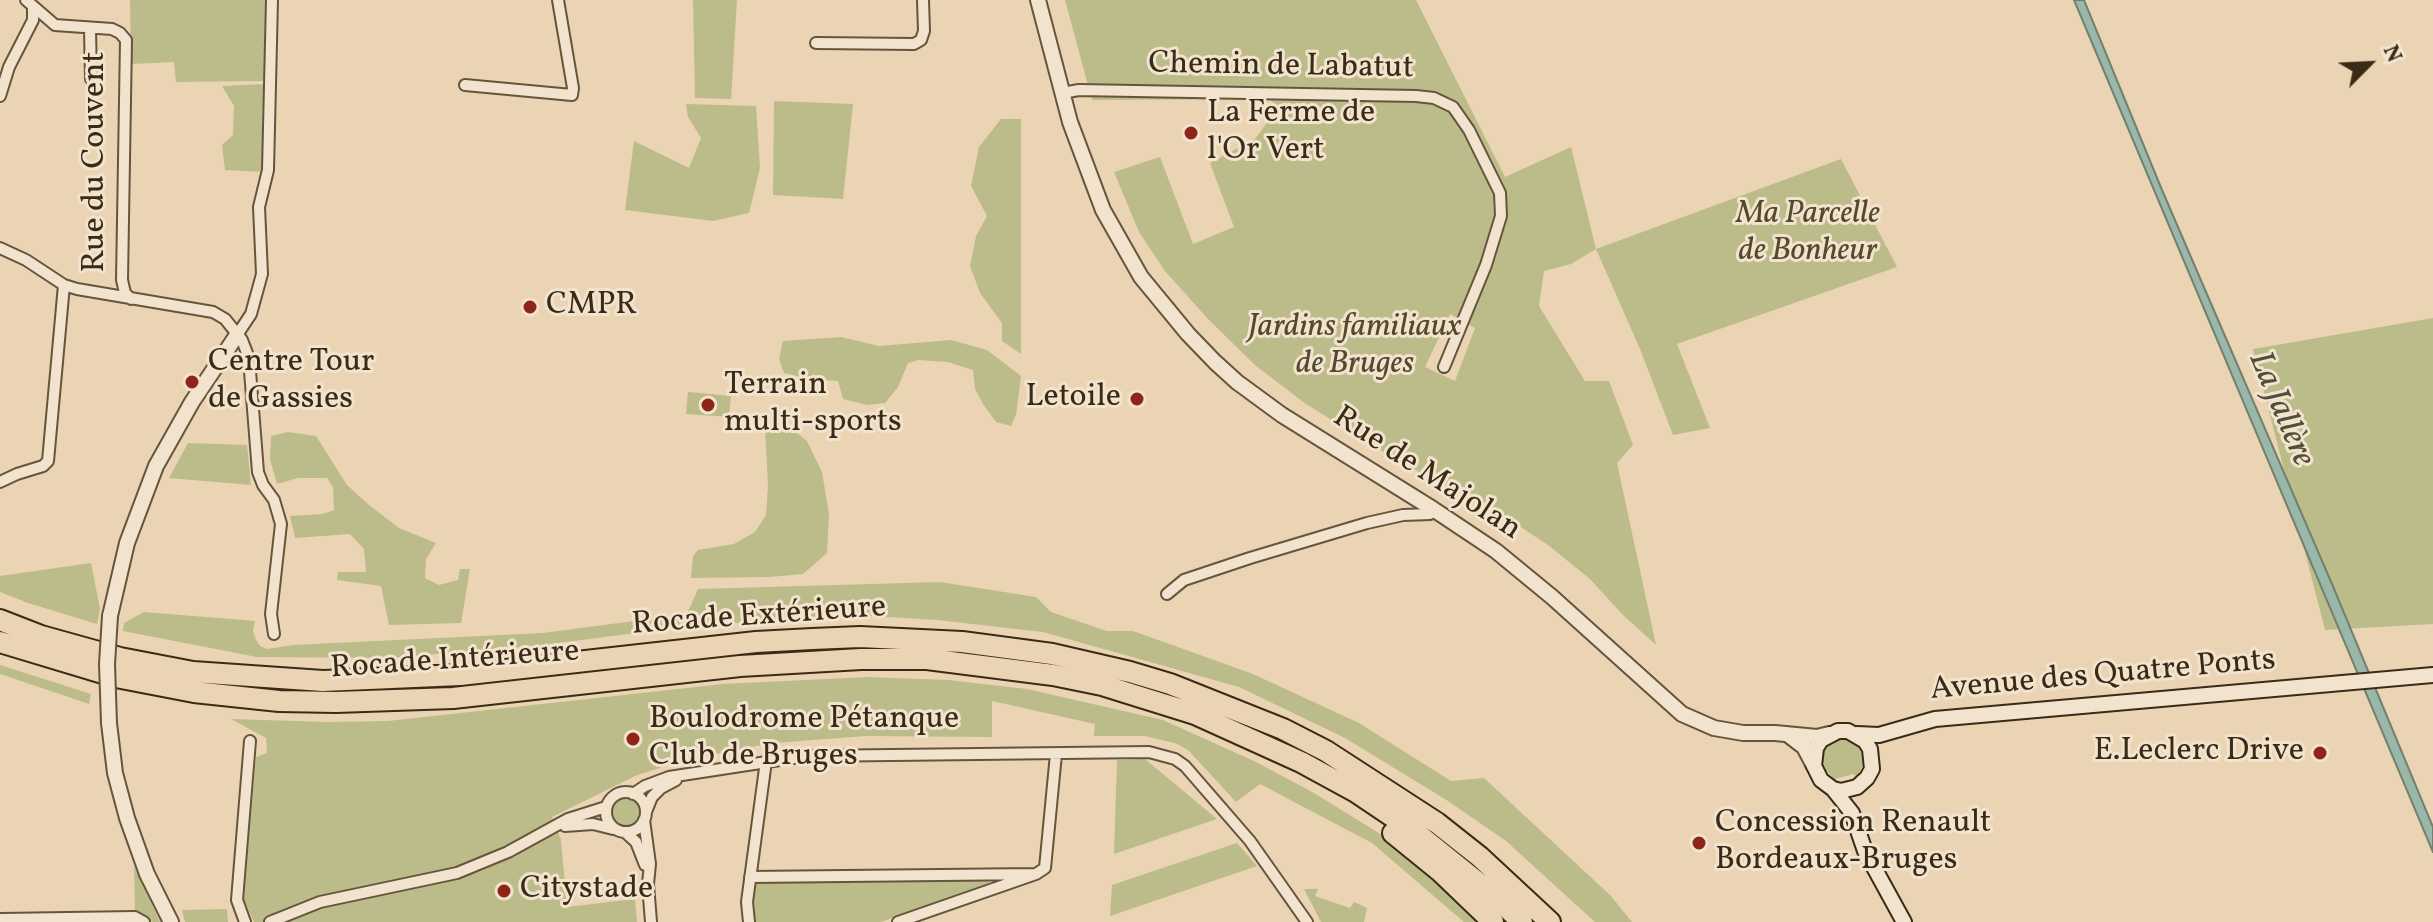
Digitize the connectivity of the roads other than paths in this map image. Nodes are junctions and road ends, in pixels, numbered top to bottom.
1 (272, 0) edge
2 (558, 0) edge
3 (923, 0) edge
4 (1038, 0) edge
5 (30, 2) edge
6 (90, 28) junction
7 (816, 43) dead end
8 (91, 79) dead end
9 (465, 85) dead end
10 (1062, 93) junction
11 (0, 96) edge
12 (0, 248) edge
13 (64, 285) junction
14 (131, 299) junction
15 (237, 335) junction
16 (1444, 367) dead end
17 (0, 482) edge
18 (1433, 509) junction
19 (1167, 594) dead end
20 (0, 607) edge
21 (0, 620) edge
22 (274, 634) dead end
23 (5, 647) edge
24 (96, 651) junction
25 (2433, 675) edge
26 (1906, 727) junction
27 (1787, 733) junction
28 (1829, 734) junction
29 (1857, 734) junction
30 (250, 741) dead end
31 (1268, 746) junction
32 (1056, 754) junction
33 (766, 761) junction
34 (1814, 766) junction
35 (685, 776) junction
36 (1868, 776) junction
37 (1833, 789) junction
38 (633, 794) junction
39 (606, 807) junction
40 (1852, 813) junction
41 (645, 816) junction
42 (556, 828) junction
43 (620, 831) junction
44 (1036, 874) junction
45 (750, 877) junction
46 (649, 879) junction
47 (0, 919) edge
48 (1549, 920) edge
49 (144, 922) edge
50 (171, 922) edge
51 (245, 922) edge
52 (270, 922) edge
53 (651, 922) edge
54 (749, 922) edge
55 (898, 922) edge
56 (1307, 922) edge
57 (1493, 922) edge
58 (1522, 922) edge
59 (1904, 922) edge

1 - 15 street
2 - 9 street
3 - 7 street
4 - 10 street, Rue de Majolan
5 - 6 street, Rue du Couvent
5 - 11 street
6 - 8 street
6 - 14 street, Rue du Couvent
10 - 16 street, Chemin de Labatut
10 - 18 street, Rue de Majolan
12 - 13 street
13 - 14 street
13 - 17 street
14 - 15 street
15 - 22 street
15 - 50 street, bridge
18 - 19 street
18 - 27 street, Rue de Majolan
20 - 24 highway
21 - 24 highway, Rocade Extérieure
23 - 31 highway, Rocade Intérieure
24 - 48 highway, Rocade Extérieure
25 - 26 street, Avenue des Quatre Ponts
26 - 29 street, Avenue des Quatre Ponts
26 - 36 street
27 - 28 street, Rue de Majolan
27 - 34 street
28 - 29 street
28 - 34 street
29 - 36 street
30 - 51 street
31 - 57 highway
31 - 58 highway, Rocade Intérieure
32 - 33 street
32 - 44 street
32 - 56 street
33 - 35 street
33 - 45 street
34 - 37 street
35 - 38 street
35 - 41 street
36 - 37 street
36 - 40 street
37 - 40 street
38 - 39 street
38 - 41 street
39 - 42 street
39 - 43 street
40 - 59 street
41 - 43 street
41 - 46 street
42 - 43 street
42 - 52 street
43 - 46 street
44 - 45 street
44 - 55 street
45 - 54 street
46 - 53 street
47 - 49 street

